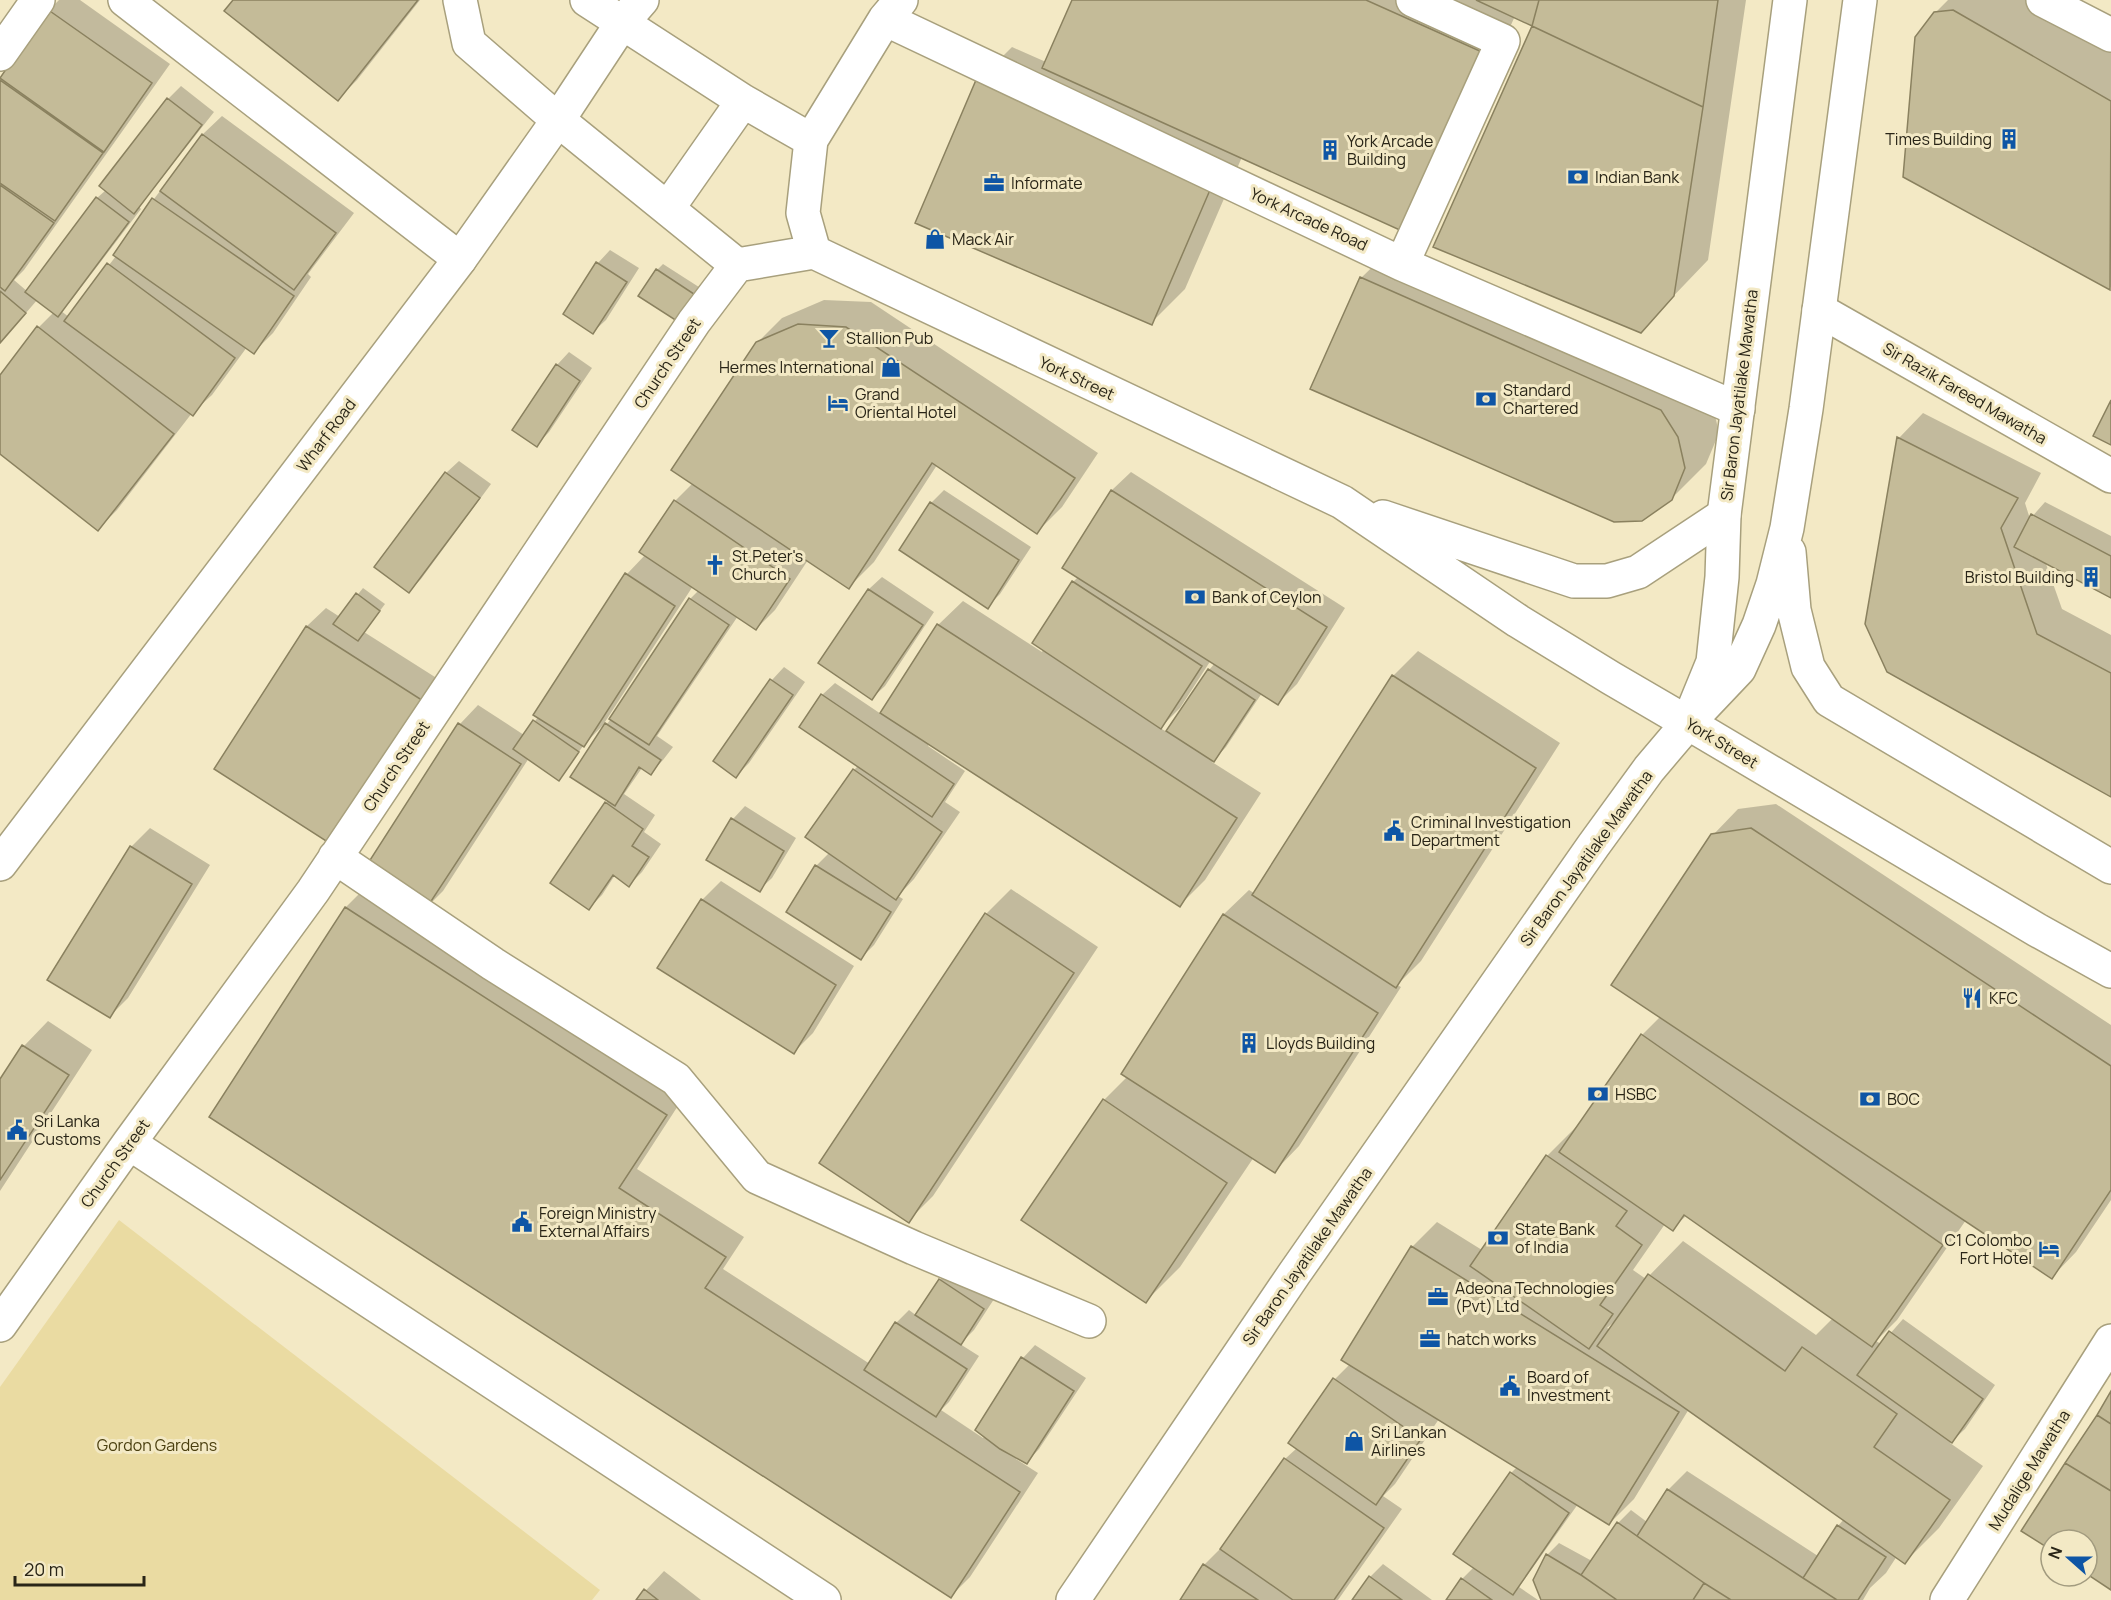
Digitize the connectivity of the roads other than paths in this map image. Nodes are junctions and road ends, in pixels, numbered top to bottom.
1 (38, 0) edge
2 (125, 0) edge
3 (460, 0) edge
4 (587, 0) edge
5 (1413, 0) edge
6 (1790, 0) edge
7 (1860, 0) edge
8 (2043, 0) edge
9 (893, 10) edge
10 (632, 11) edge
11 (2111, 35) edge
12 (0, 54) edge
13 (743, 101) junction
14 (558, 120) junction
15 (811, 140) junction
16 (668, 208) junction
17 (814, 252) junction
18 (460, 259) junction
19 (1402, 264) junction
20 (737, 265) junction
21 (1819, 310) junction
22 (1738, 409) junction
23 (2111, 476) edge
24 (1342, 502) junction
25 (1724, 515) junction
26 (1787, 528) junction
27 (1688, 723) junction
28 (335, 857) junction
29 (0, 864) edge
30 (2111, 867) edge
31 (2111, 971) edge
32 (129, 1143) junction
33 (1089, 1321) dead end
34 (0, 1325) edge
35 (2111, 1341) edge
36 (824, 1600) edge
37 (1073, 1600) edge
38 (1947, 1600) edge

1 - 12 main road
2 - 18 main road
3 - 14 main road
4 - 10 main road
5 - 19 main road
6 - 22 main road, Sir Baron Jayatilake Mawatha
7 - 21 main road
8 - 11 main road
9 - 15 main road
9 - 19 main road, York Arcade Road
10 - 13 main road
10 - 14 main road, Wharf Road
13 - 15 main road
13 - 16 main road
14 - 16 main road
14 - 18 main road, Wharf Road
15 - 17 main road
16 - 20 main road
17 - 20 main road
17 - 24 main road, York Street
18 - 29 main road, Wharf Road
19 - 22 main road, York Arcade Road
20 - 28 main road, Church Street
21 - 23 main road, Sir Razik Fareed Mawatha
21 - 26 main road
22 - 25 main road, Sir Baron Jayatilake Mawatha
24 - 25 main road, York Street
24 - 27 main road, York Street
25 - 27 main road, Sir Baron Jayatilake Mawatha
26 - 27 main road
26 - 30 main road
27 - 31 main road, York Street
27 - 37 main road, Sir Baron Jayatilake Mawatha
28 - 32 main road, Church Street
28 - 33 main road
32 - 34 main road, Church Street
32 - 36 main road
35 - 38 main road, Mudalige Mawatha

